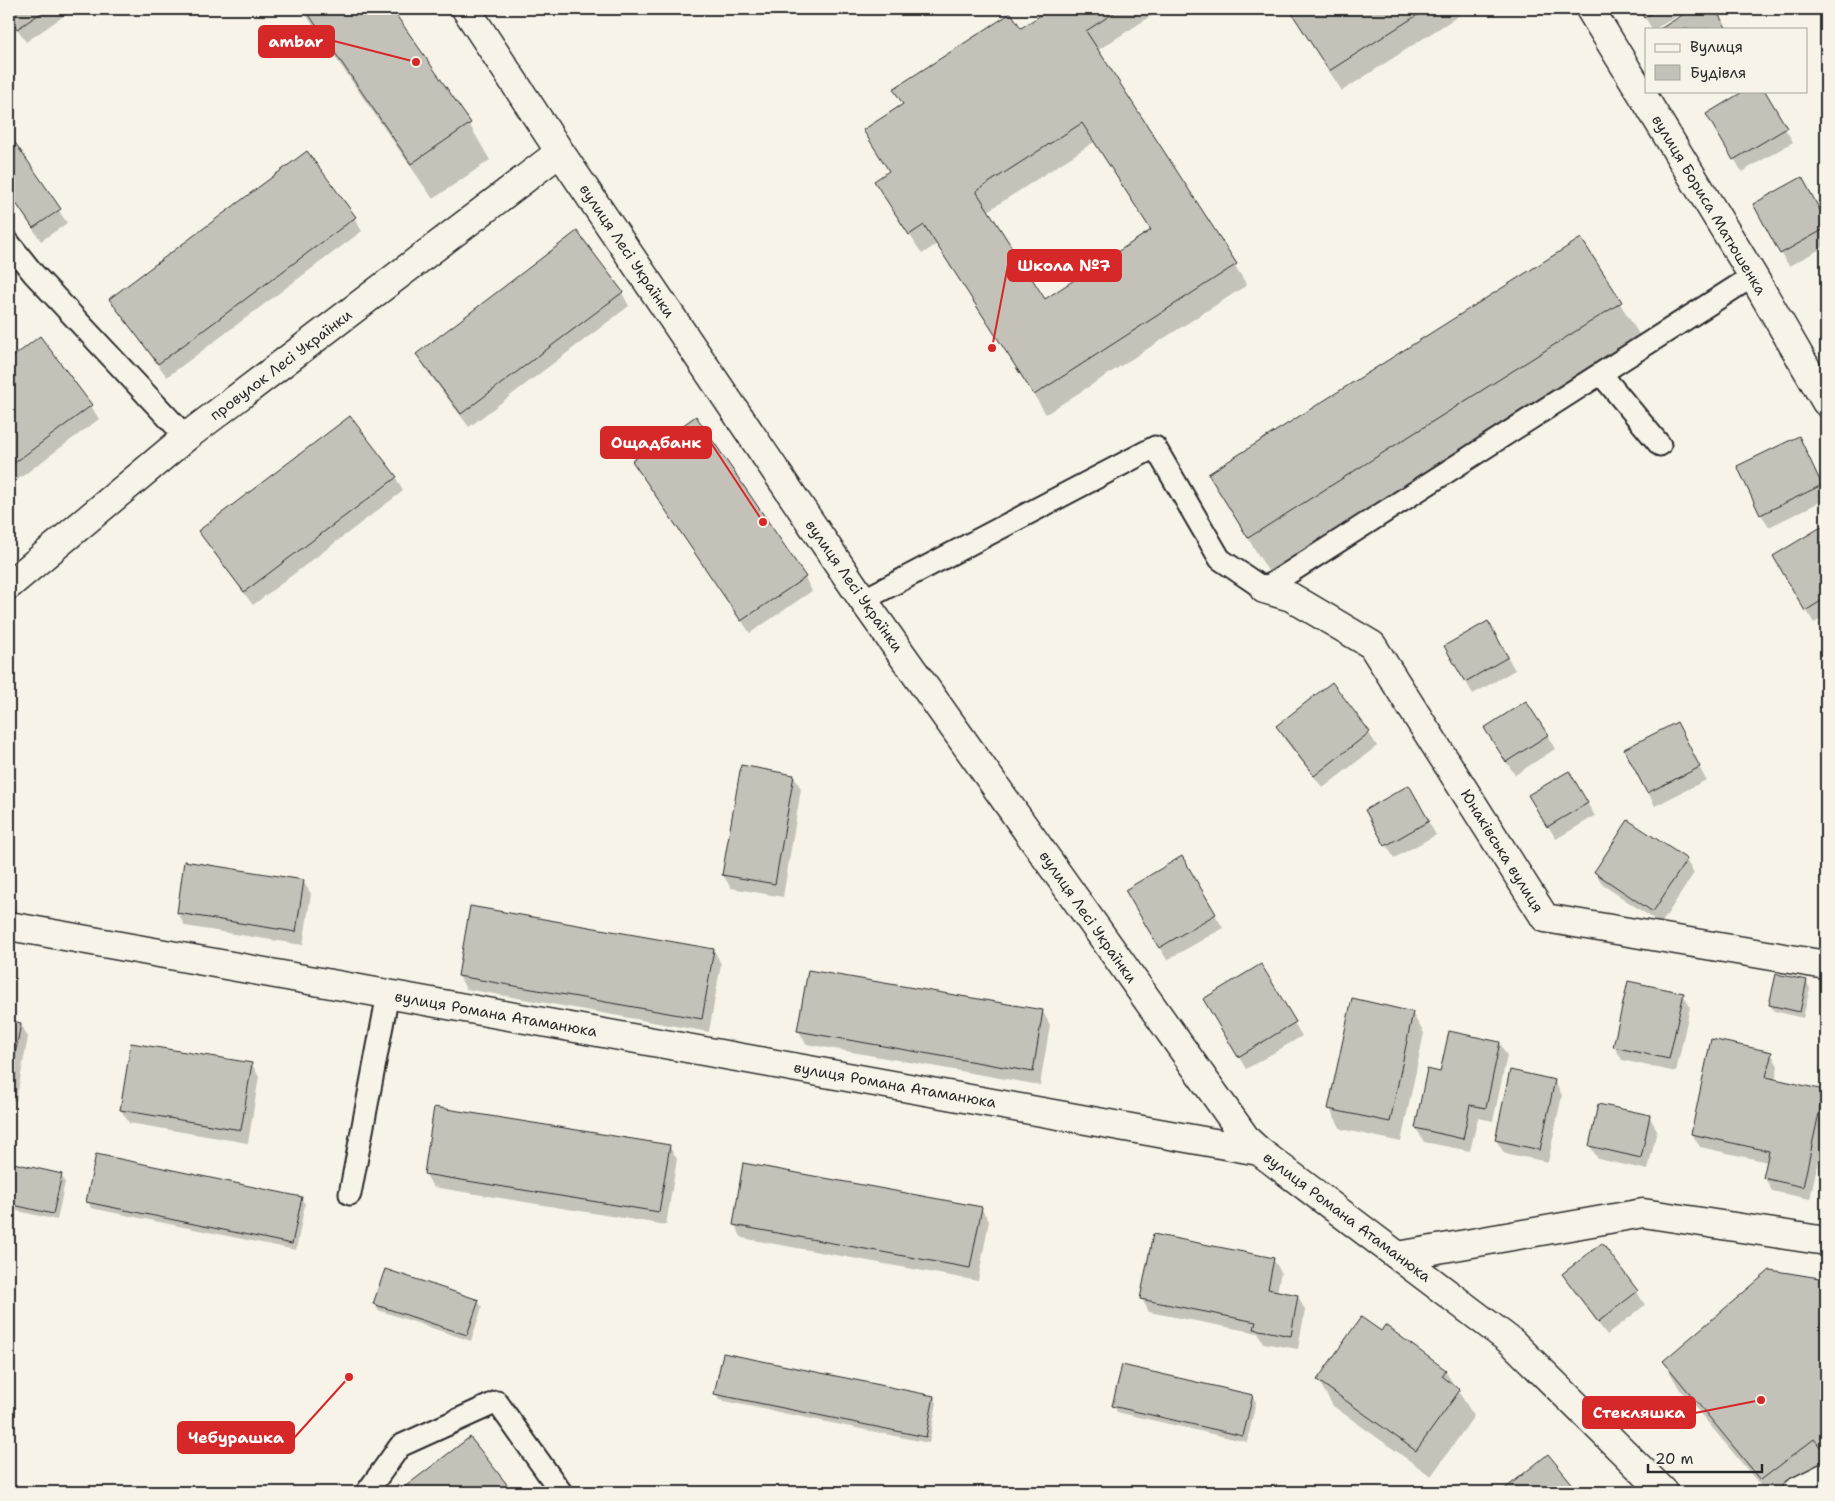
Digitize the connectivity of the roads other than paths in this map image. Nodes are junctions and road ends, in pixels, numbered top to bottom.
1 (466, 9) edge
2 (1590, 9) edge
3 (560, 152) junction
4 (9, 242) edge
5 (1753, 276) junction
6 (1601, 374) junction
7 (1826, 402) edge
8 (186, 438) junction
9 (1660, 445) dead end
10 (9, 584) edge
11 (1264, 589) junction
12 (863, 600) junction
13 (9, 926) edge
14 (1826, 965) edge
15 (388, 994) junction
16 (1259, 1151) junction
17 (350, 1194) dead end
18 (1826, 1241) edge
19 (1398, 1256) junction
20 (1826, 1477) edge
21 (367, 1492) edge
22 (561, 1492) edge
23 (1664, 1492) edge
24 (1796, 1492) edge

1 - 3 street, вулиця Лесі Українки
2 - 5 street, вулиця Бориса Матюшенка
3 - 8 street, провулок Лесі Українки
3 - 12 street, вулиця Лесі Українки
4 - 8 lane
5 - 6 lane
5 - 7 street, вулиця Бориса Матюшенка
6 - 9 lane
6 - 11 lane
8 - 10 street, провулок Лесі Українки
11 - 12 lane
11 - 14 street, Юнаківська вулиця
12 - 16 street, вулиця Лесі Українки
13 - 15 street, вулиця Романа Атаманюка
15 - 16 street, вулиця Романа Атаманюка
15 - 17 lane
16 - 19 street, вулиця Романа Атаманюка
18 - 19 street
19 - 23 street, вулиця Романа Атаманюка
20 - 24 street
21 - 22 lane

